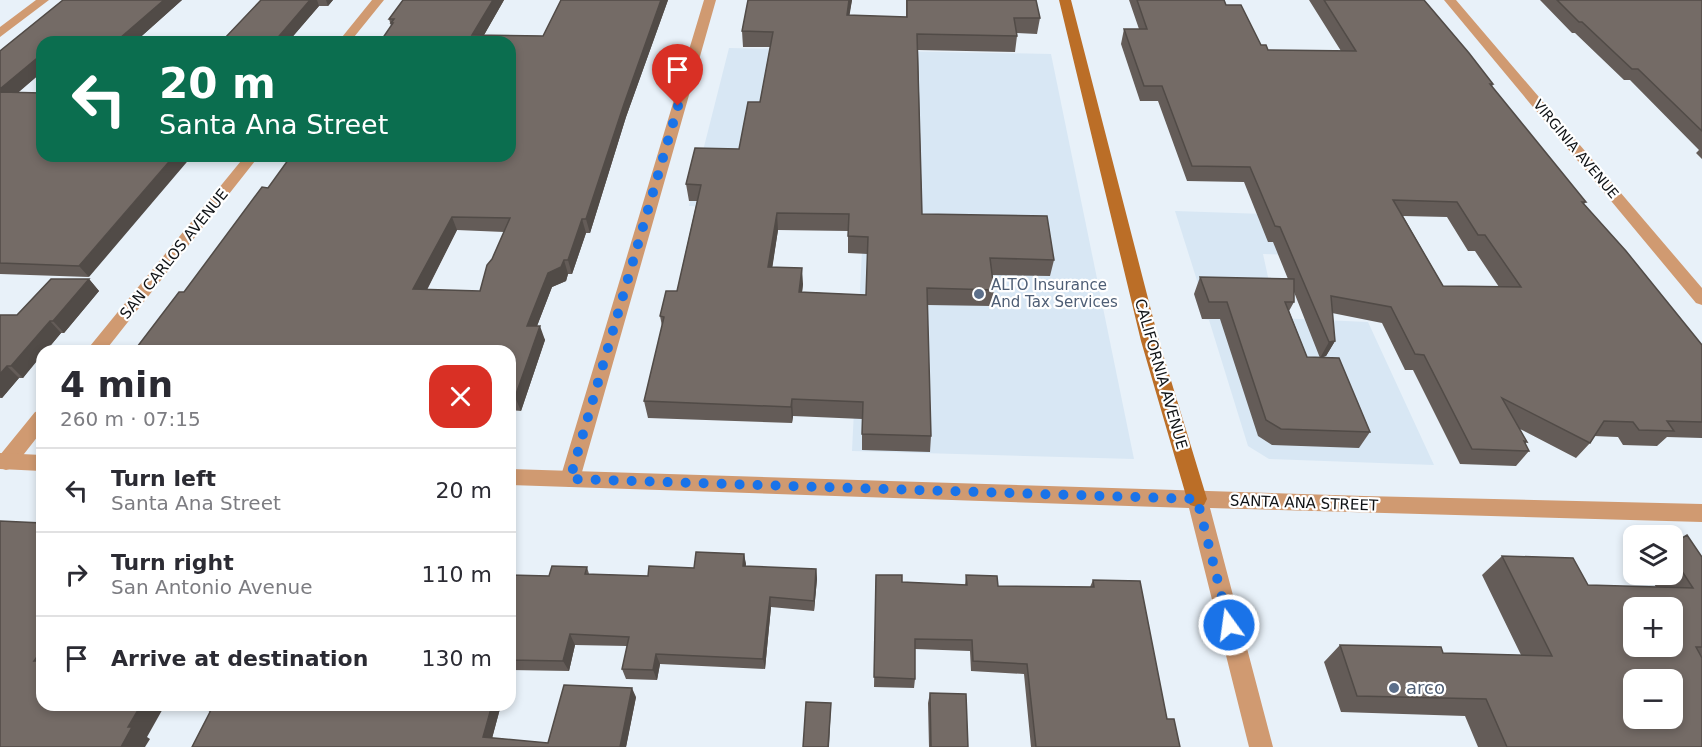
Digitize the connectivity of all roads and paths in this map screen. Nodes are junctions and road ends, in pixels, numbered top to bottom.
1 (43, 0) edge
2 (378, 0) edge
3 (710, 0) edge
4 (1065, 0) edge
5 (1450, 0) edge
6 (0, 33) edge
7 (349, 36) edge
8 (247, 162) edge
9 (1702, 299) edge
10 (100, 345) edge
11 (36, 424) edge
12 (3, 461) edge
13 (36, 463) edge
14 (516, 477) edge
15 (570, 479) junction
16 (1197, 499) junction
17 (1702, 513) edge
18 (1261, 747) edge

1 - 6 street
2 - 7 street
3 - 15 street
4 - 16 main road, CALIFORNIA AVENUE
5 - 9 street, VIRGINIA AVENUE
8 - 10 street, SAN CARLOS AVENUE
11 - 12 street
12 - 13 street
14 - 15 street, SANTA ANA STREET
15 - 16 street, SANTA ANA STREET
16 - 17 street, SANTA ANA STREET
16 - 18 street, CALIFORNIA AVENUE

